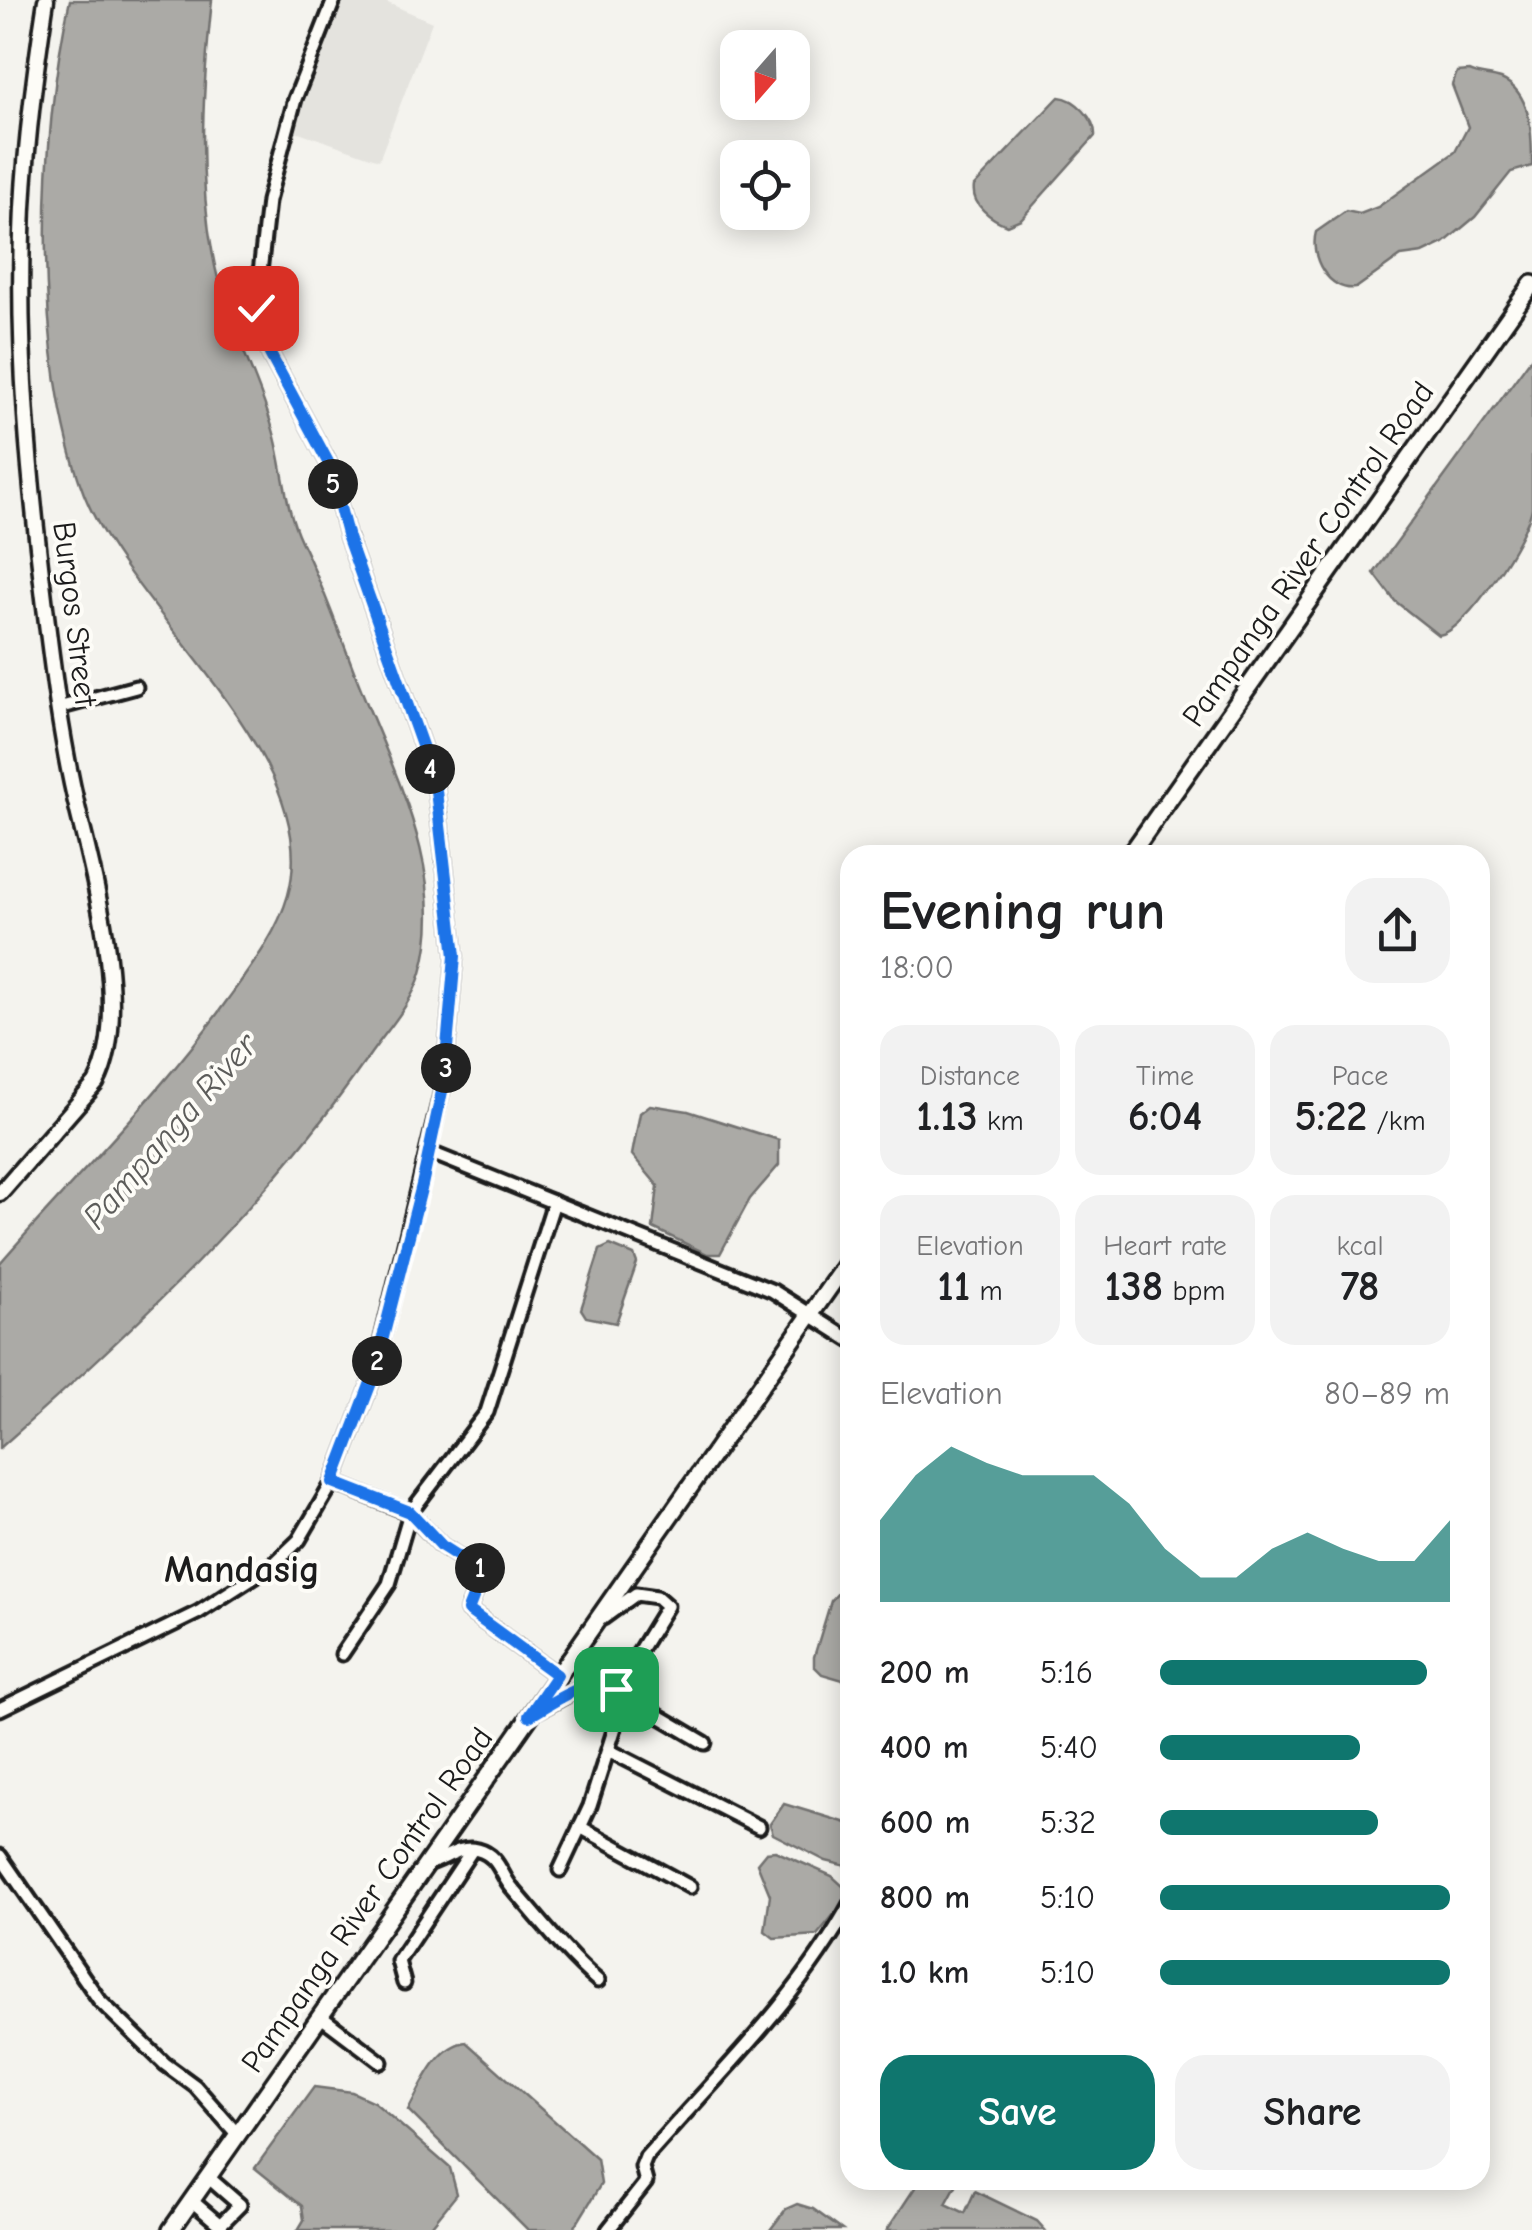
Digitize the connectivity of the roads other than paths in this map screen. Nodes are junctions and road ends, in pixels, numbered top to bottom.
1 (46, 0) edge
2 (334, 0) edge
3 (1532, 284) edge
4 (136, 688) dead end
5 (58, 708) junction
6 (1137, 845) edge
7 (429, 1152) junction
8 (0, 1192) edge
9 (554, 1202) junction
10 (840, 1272) edge
11 (811, 1314) junction
12 (840, 1333) edge
13 (333, 1482) junction
14 (410, 1512) junction
15 (592, 1627) junction
16 (342, 1654) dead end
17 (557, 1675) junction
18 (621, 1692) junction
19 (0, 1710) edge
20 (529, 1716) junction
21 (705, 1742) dead end
22 (610, 1751) junction
23 (580, 1828) junction
24 (759, 1828) dead end
25 (472, 1850) junction
26 (0, 1856) edge
27 (426, 1864) junction
28 (560, 1870) dead end
29 (690, 1887) dead end
30 (840, 1922) edge
31 (598, 1981) dead end
32 (404, 1983) dead end
33 (320, 2016) junction
34 (381, 2062) dead end
35 (238, 2135) junction
36 (208, 2178) junction
37 (192, 2201) junction
38 (171, 2230) edge
39 (608, 2230) edge

1 - 5 street, Burgos Street
2 - 7 street
3 - 6 main road, Pampanga River Control Road
4 - 5 street
5 - 8 street, Burgos Street
7 - 9 street
7 - 13 street
9 - 11 street
9 - 14 street
10 - 11 main road, Pampanga River Control Road
11 - 12 street
11 - 15 main road, Pampanga River Control Road
13 - 14 street
13 - 19 street
14 - 16 street
14 - 17 street
15 - 17 main road, Pampanga River Control Road
15 - 18 street
17 - 20 main road, Pampanga River Control Road
18 - 20 street
18 - 21 street
18 - 22 street
20 - 27 main road, Pampanga River Control Road
22 - 23 street
22 - 24 street
23 - 28 street
23 - 29 street
25 - 27 street
25 - 31 street
25 - 32 street
26 - 35 street
27 - 33 main road, Pampanga River Control Road
30 - 39 street
33 - 34 street
33 - 35 main road, Pampanga River Control Road
35 - 36 main road, Pampanga River Control Road
36 - 37 main road, Pampanga River Control Road
36 - 37 street
37 - 38 main road, Pampanga River Control Road

